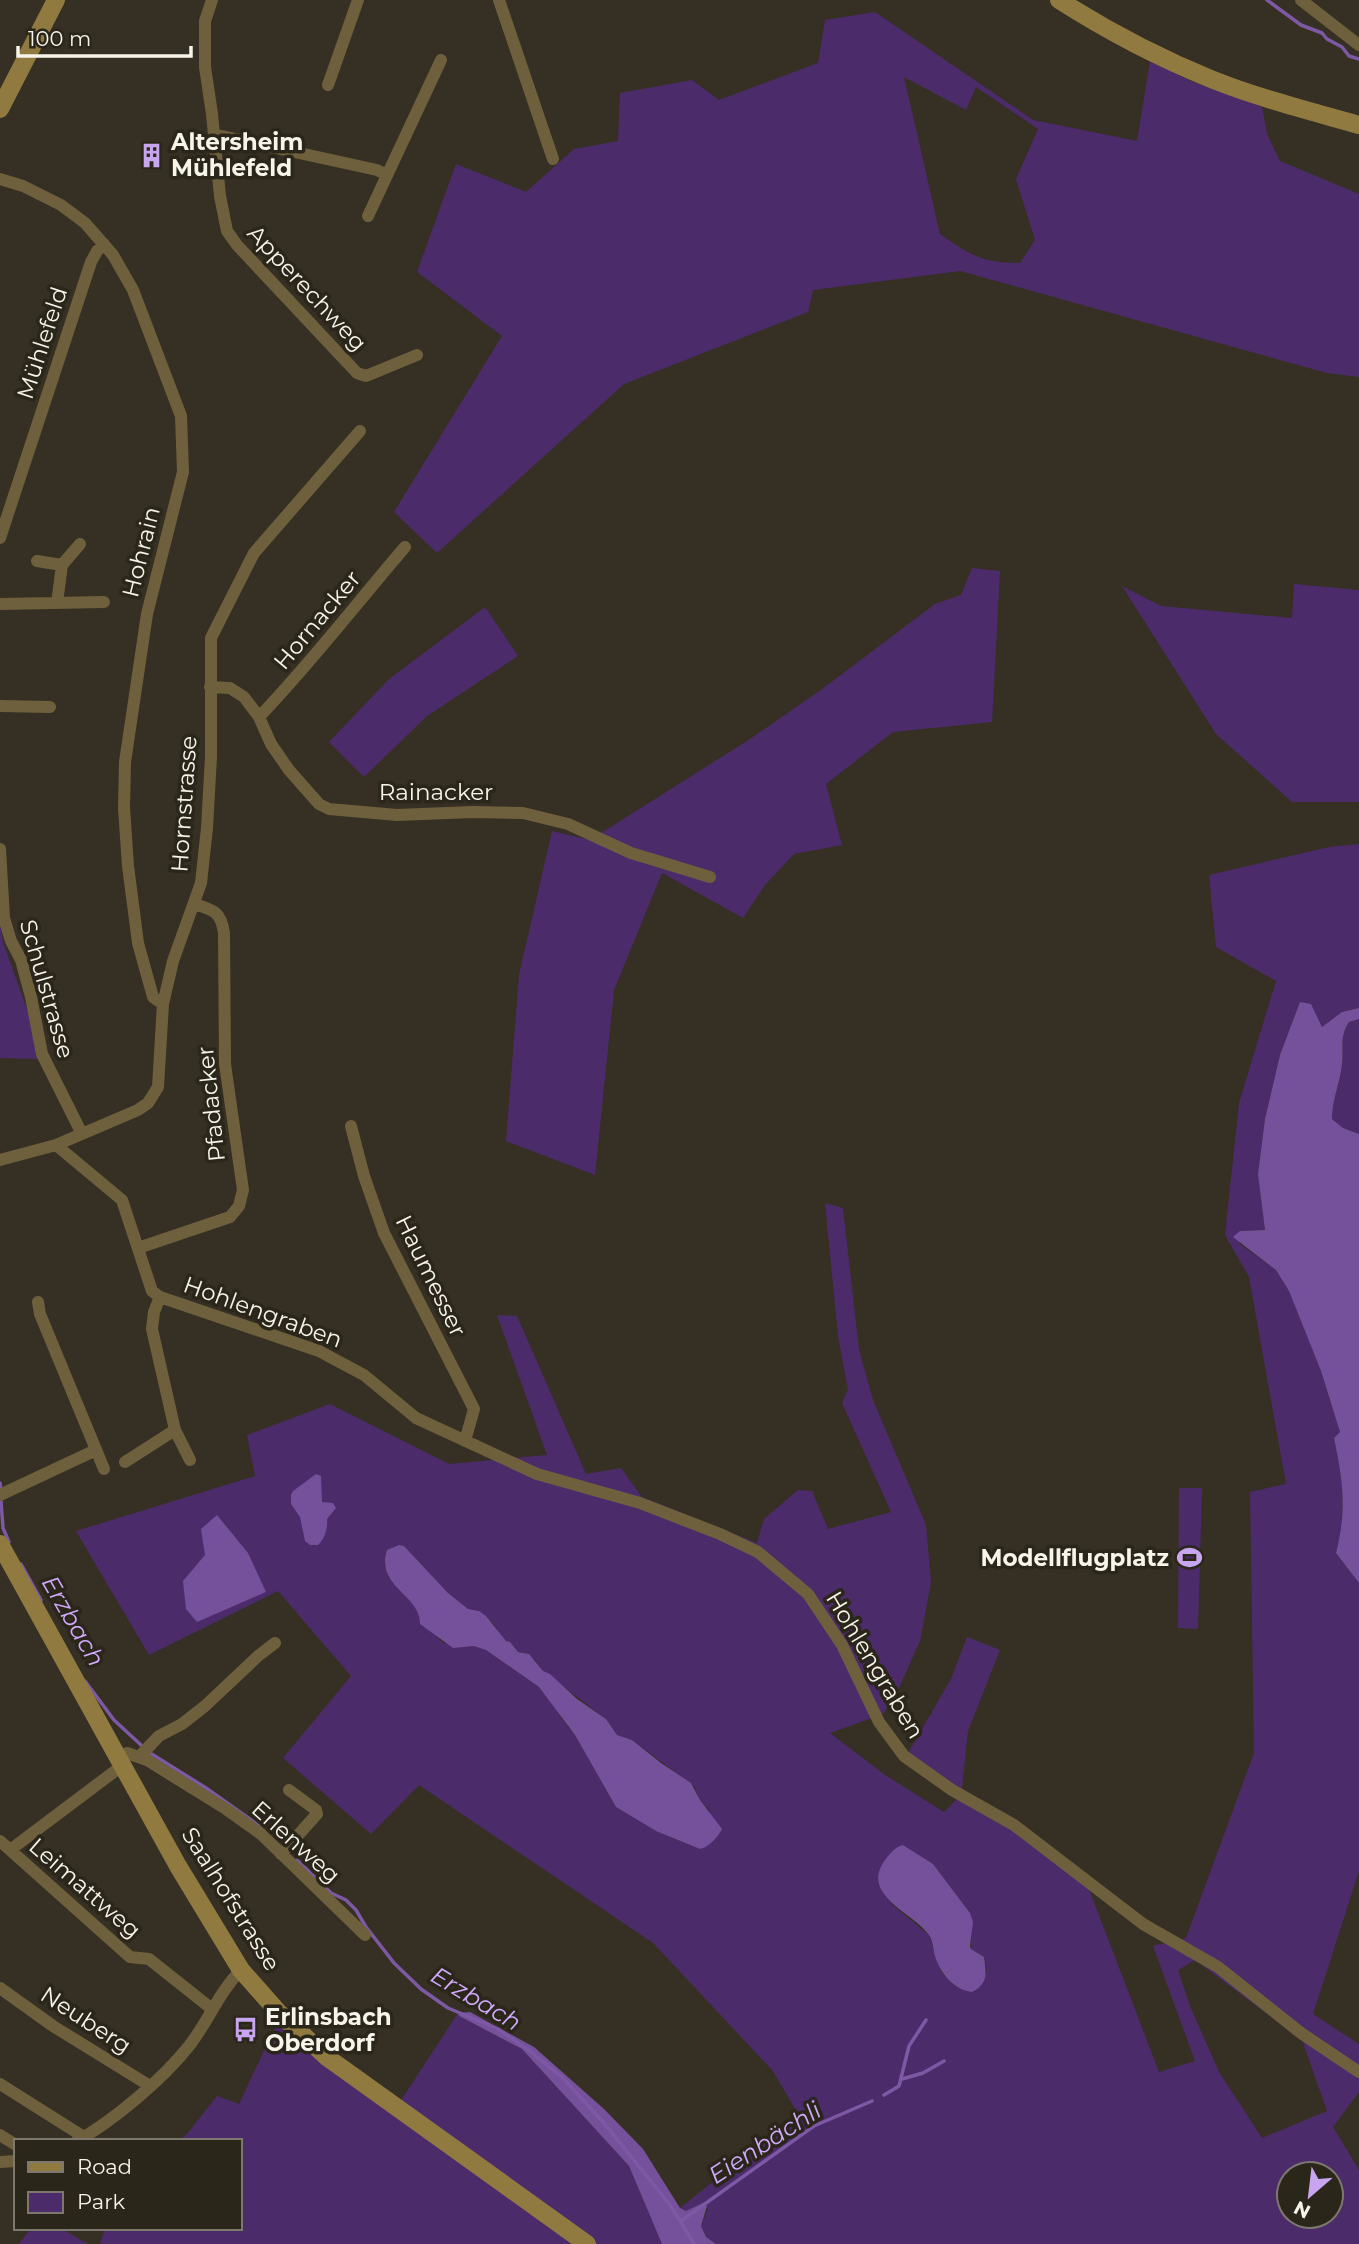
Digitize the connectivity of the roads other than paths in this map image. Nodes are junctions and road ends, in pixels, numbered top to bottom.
1 (56, 0) edge
2 (212, 0) edge
3 (358, 0) edge
4 (499, 0) edge
5 (1059, 0) edge
6 (1301, 0) edge
7 (1359, 46) edge
8 (441, 61) dead end
9 (328, 85) dead end
10 (0, 109) edge
11 (1359, 125) edge
12 (214, 136) junction
13 (553, 159) dead end
14 (387, 175) junction
15 (0, 179) edge
16 (368, 216) dead end
17 (104, 244) junction
18 (417, 355) dead end
19 (360, 431) dead end
20 (1, 538) edge
21 (80, 544) dead end
22 (405, 547) dead end
23 (37, 561) dead end
24 (62, 565) junction
25 (104, 602) dead end
26 (57, 603) junction
27 (0, 604) edge
28 (210, 687) junction
29 (0, 706) edge
30 (50, 707) dead end
31 (259, 717) junction
32 (0, 849) edge
33 (710, 877) dead end
34 (194, 904) junction
35 (163, 1004) junction
36 (351, 1126) dead end
37 (82, 1134) junction
38 (56, 1146) junction
39 (0, 1160) edge
40 (138, 1248) junction
41 (160, 1297) junction
42 (38, 1302) dead end
43 (174, 1430) junction
44 (466, 1441) junction
45 (96, 1450) junction
46 (190, 1460) dead end
47 (125, 1462) dead end
48 (104, 1469) dead end
49 (0, 1495) edge
50 (0, 1544) edge
51 (275, 1643) dead end
52 (127, 1759) junction
53 (289, 1790) dead end
54 (5, 1846) edge
55 (281, 1854) junction
56 (365, 1935) dead end
57 (241, 1970) junction
58 (0, 1989) edge
59 (212, 2009) junction
60 (1359, 2072) edge
61 (0, 2084) edge
62 (150, 2086) junction
63 (81, 2139) edge
64 (587, 2244) edge

1 - 10 main road
2 - 12 street, Apperechweg
3 - 9 street
4 - 13 street
5 - 11 main road
6 - 7 street
8 - 14 street
12 - 14 street
12 - 18 street, Apperechweg
14 - 16 street
15 - 17 street, Hohrain
17 - 20 street, Mühlefeld
17 - 35 street, Hohrain
19 - 28 street, Hornstrasse
21 - 24 street
22 - 31 street, Hornacker
23 - 24 street
24 - 26 street
25 - 26 street
26 - 27 street
28 - 31 street, Rainacker
28 - 34 street, Hornstrasse
29 - 30 street
31 - 33 street, Rainacker
32 - 37 street, Schulstrasse
34 - 35 street, Hornstrasse
34 - 40 street, Pfadacker
35 - 37 street, Hornstrasse
36 - 44 street, Haumesser
37 - 38 street, Hornstrasse
38 - 39 street, Hornstrasse
38 - 40 street, Hohlengraben
40 - 41 street, Hohlengraben
41 - 43 street, Hohlengraben
41 - 44 street, Hohlengraben
42 - 45 street
43 - 46 street, Hohlengraben
43 - 47 street
44 - 60 street, Hohlengraben
45 - 48 street
45 - 49 street
50 - 52 main road, Saalhofstrasse
51 - 52 street
52 - 54 street
52 - 55 street, Erlenweg
52 - 57 main road, Saalhofstrasse
53 - 55 street
54 - 59 street, Leimattweg
55 - 56 street, Erlenweg
57 - 59 street
57 - 64 main road, Saalhofstrasse
58 - 62 street, Neuberg
59 - 62 street
61 - 63 street
62 - 63 street

